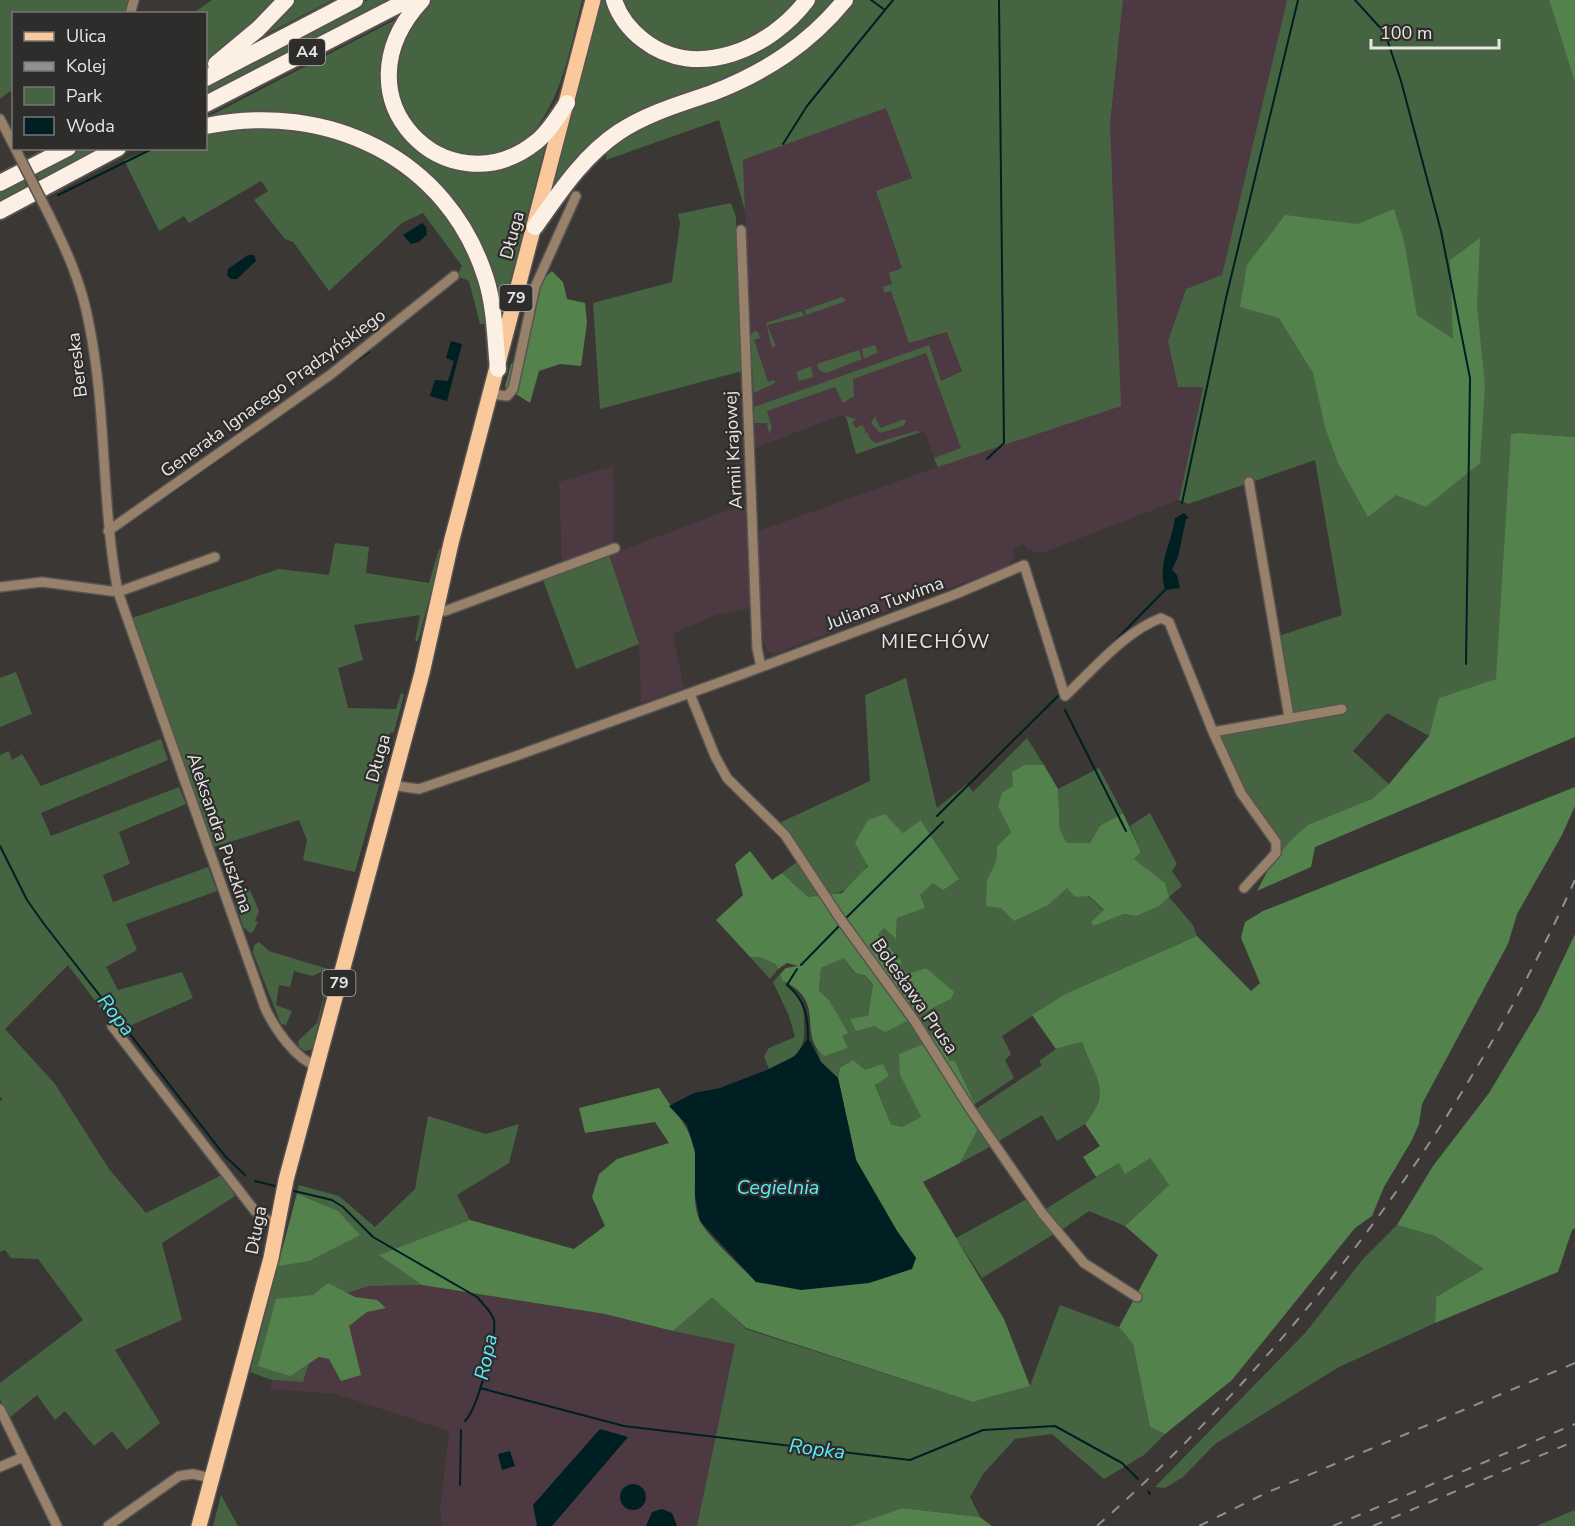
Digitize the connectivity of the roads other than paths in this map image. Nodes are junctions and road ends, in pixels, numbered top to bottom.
1 (286, 0) edge
2 (355, 0) edge
3 (408, 0) edge
4 (422, 0) edge
5 (593, 0) edge
6 (614, 0) edge
7 (807, 0) edge
8 (845, 0) edge
9 (207, 72) edge
10 (207, 77) edge
11 (207, 103) edge
12 (567, 103) junction
13 (0, 119) edge
14 (207, 126) edge
15 (10, 131) edge
16 (16, 150) edge
17 (64, 150) edge
18 (118, 150) edge
19 (0, 183) edge
20 (576, 196) dead end
21 (0, 211) edge
22 (535, 227) junction
23 (741, 230) dead end
24 (454, 276) dead end
25 (498, 369) junction
26 (491, 394) junction
27 (1249, 482) dead end
28 (108, 531) junction
29 (615, 548) dead end
30 (215, 557) dead end
31 (0, 587) edge
32 (118, 592) junction
33 (436, 610) junction
34 (761, 667) junction
35 (690, 694) junction
36 (1342, 709) dead end
37 (1289, 717) junction
38 (1214, 732) junction
39 (390, 785) junction
40 (1244, 888) dead end
41 (112, 1026) dead end
42 (318, 1067) junction
43 (277, 1223) junction
44 (1137, 1297) dead end
45 (0, 1409) edge
46 (23, 1457) junction
47 (0, 1467) edge
48 (211, 1478) junction
49 (57, 1526) edge
50 (108, 1526) edge
51 (199, 1526) edge

1 - 9 highway
2 - 10 highway, A4
3 - 11 highway, A4
4 - 12 highway
5 - 12 main road, Długa / 79
6 - 7 highway
8 - 22 highway
12 - 22 main road, Długa / 79
13 - 15 street, Bereska
14 - 25 highway
16 - 28 street, Bereska, bridge
17 - 19 highway
18 - 21 highway
20 - 26 street
22 - 25 main road, Długa / 79
23 - 34 street, Armii Krajowej
24 - 28 street, Generała Ignacego Prądzyńskiego
25 - 26 main road, Długa / 79
26 - 33 main road, Długa / 79
27 - 37 street
28 - 32 street, Bereska
29 - 33 street
30 - 32 street
31 - 32 street
32 - 42 street, Aleksandra Puszkina
33 - 39 main road, Długa / 79
34 - 35 street, Juliana Tuwima
34 - 38 street, Juliana Tuwima
35 - 39 street, Juliana Tuwima
35 - 44 street, Bolesława Prusa
36 - 37 street
37 - 38 street
38 - 40 street, Juliana Tuwima
39 - 42 main road, Długa / 79
41 - 43 street
42 - 43 main road, Długa / 79
43 - 48 main road, Długa / 79
45 - 46 street
46 - 47 street
46 - 49 street
48 - 50 street
48 - 51 main road, Długa / 79

